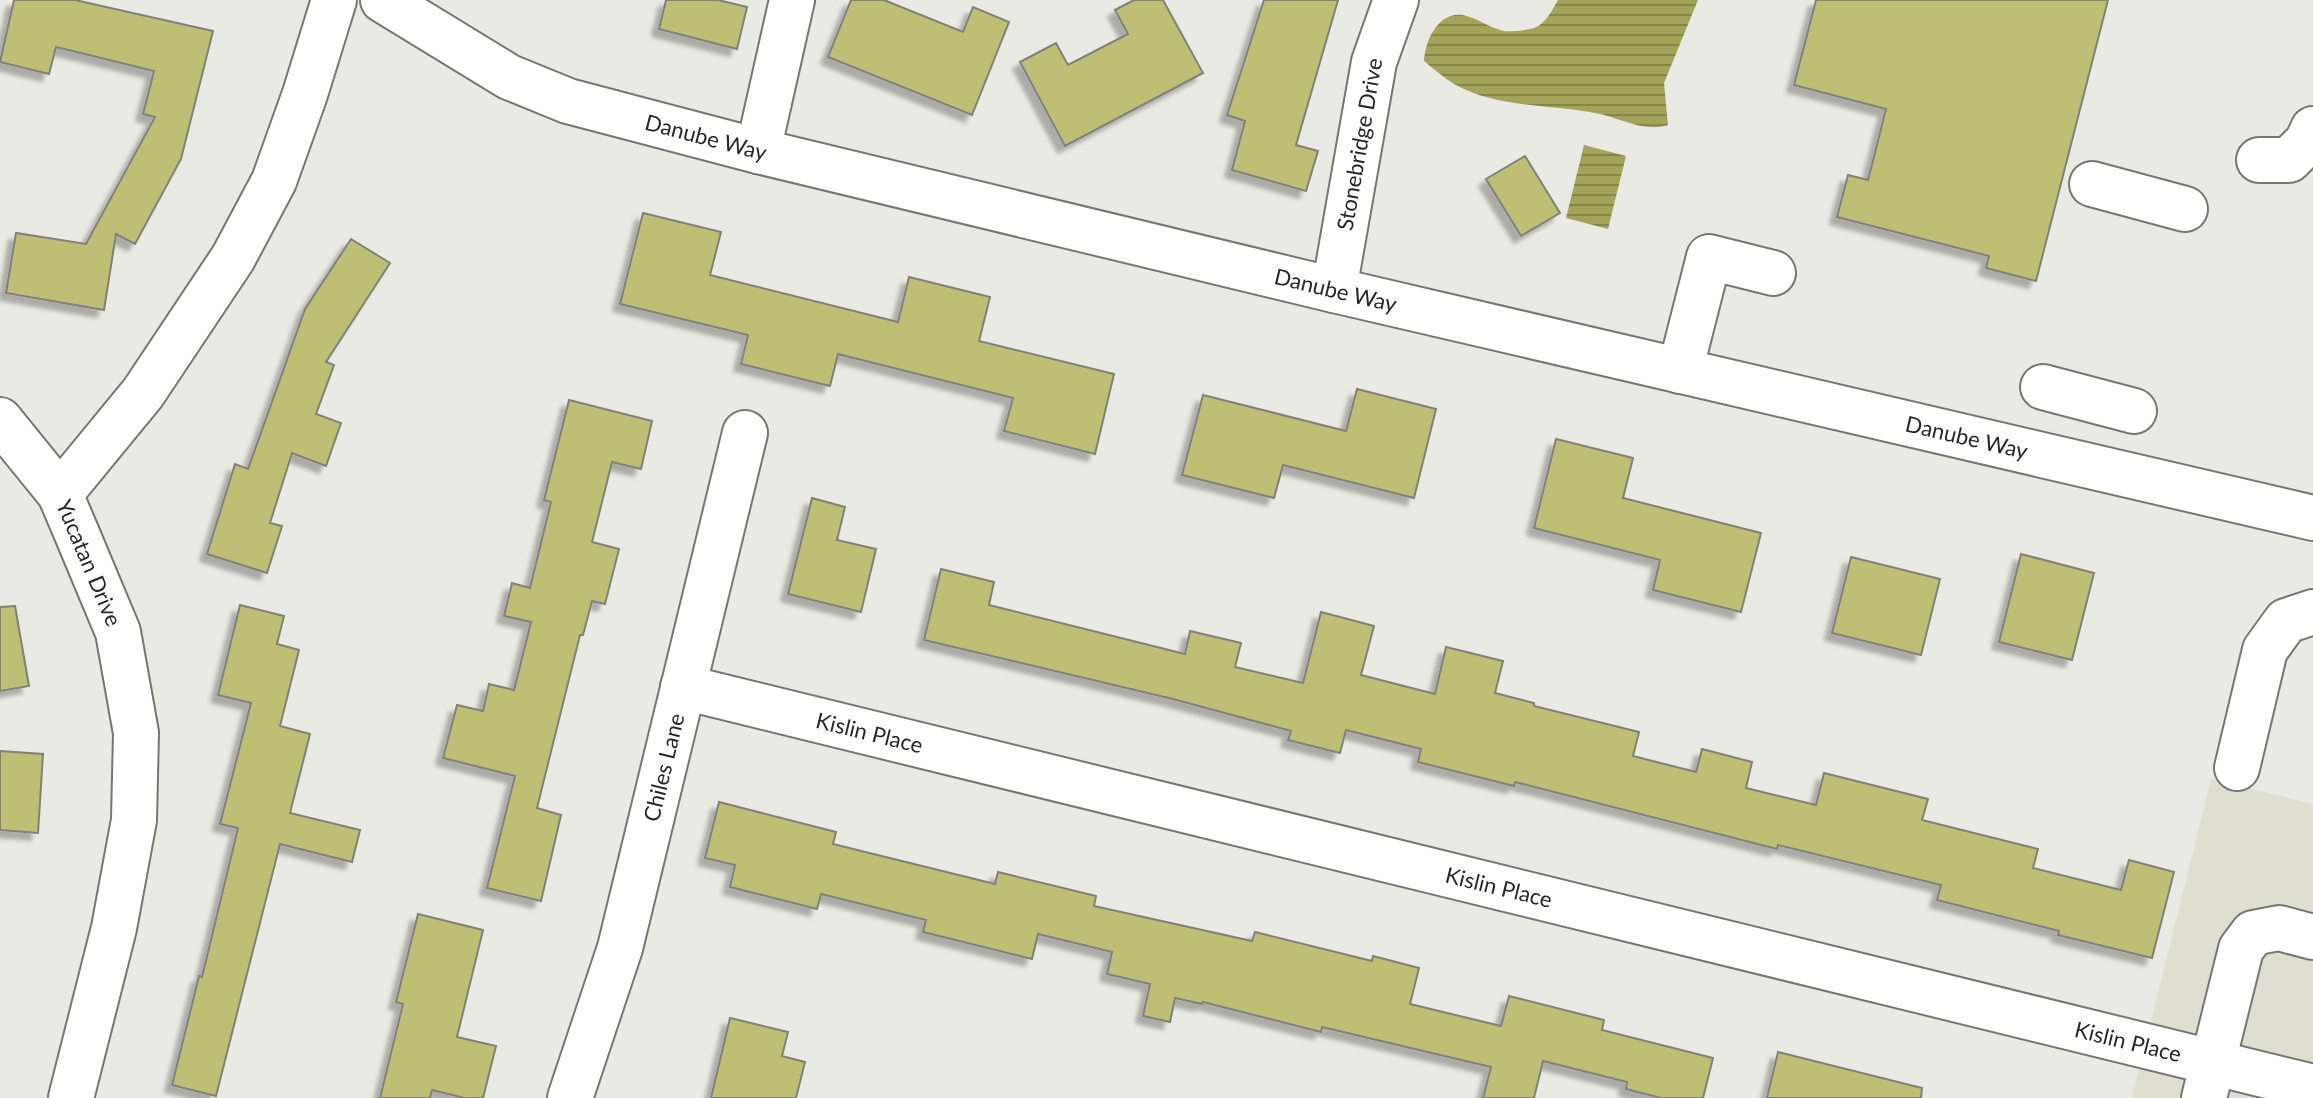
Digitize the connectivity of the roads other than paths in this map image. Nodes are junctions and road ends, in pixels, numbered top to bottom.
1 (334, 0) edge
2 (383, 0) edge
3 (792, 0) edge
4 (1396, 0) edge
5 (2313, 129) edge
6 (758, 151) junction
7 (2259, 160) dead end
8 (2092, 184) dead end
9 (2185, 209) dead end
10 (1773, 273) dead end
11 (1334, 290) junction
12 (1680, 371) junction
13 (2043, 387) dead end
14 (2134, 411) dead end
15 (0, 420) edge
16 (745, 433) dead end
17 (60, 494) junction
18 (2313, 518) edge
19 (2313, 612) edge
20 (683, 687) junction
21 (2237, 768) dead end
22 (2313, 937) edge
23 (2209, 1080) edge
24 (2289, 1088) edge
25 (71, 1098) edge
26 (570, 1098) edge

1 - 17 street, Yucatan Drive
2 - 6 street, Danube Way
3 - 6 street
4 - 11 street, Stonebridge Drive
5 - 7 street
6 - 11 street, Danube Way
8 - 9 street
10 - 12 street
11 - 12 street, Danube Way
12 - 18 street, Danube Way
13 - 14 street
15 - 17 street
16 - 20 street, Chiles Lane
17 - 25 street, Yucatan Drive
19 - 21 street
20 - 23 street, Kislin Place
20 - 26 street, Chiles Lane
22 - 23 street
23 - 24 street, Kislin Place

